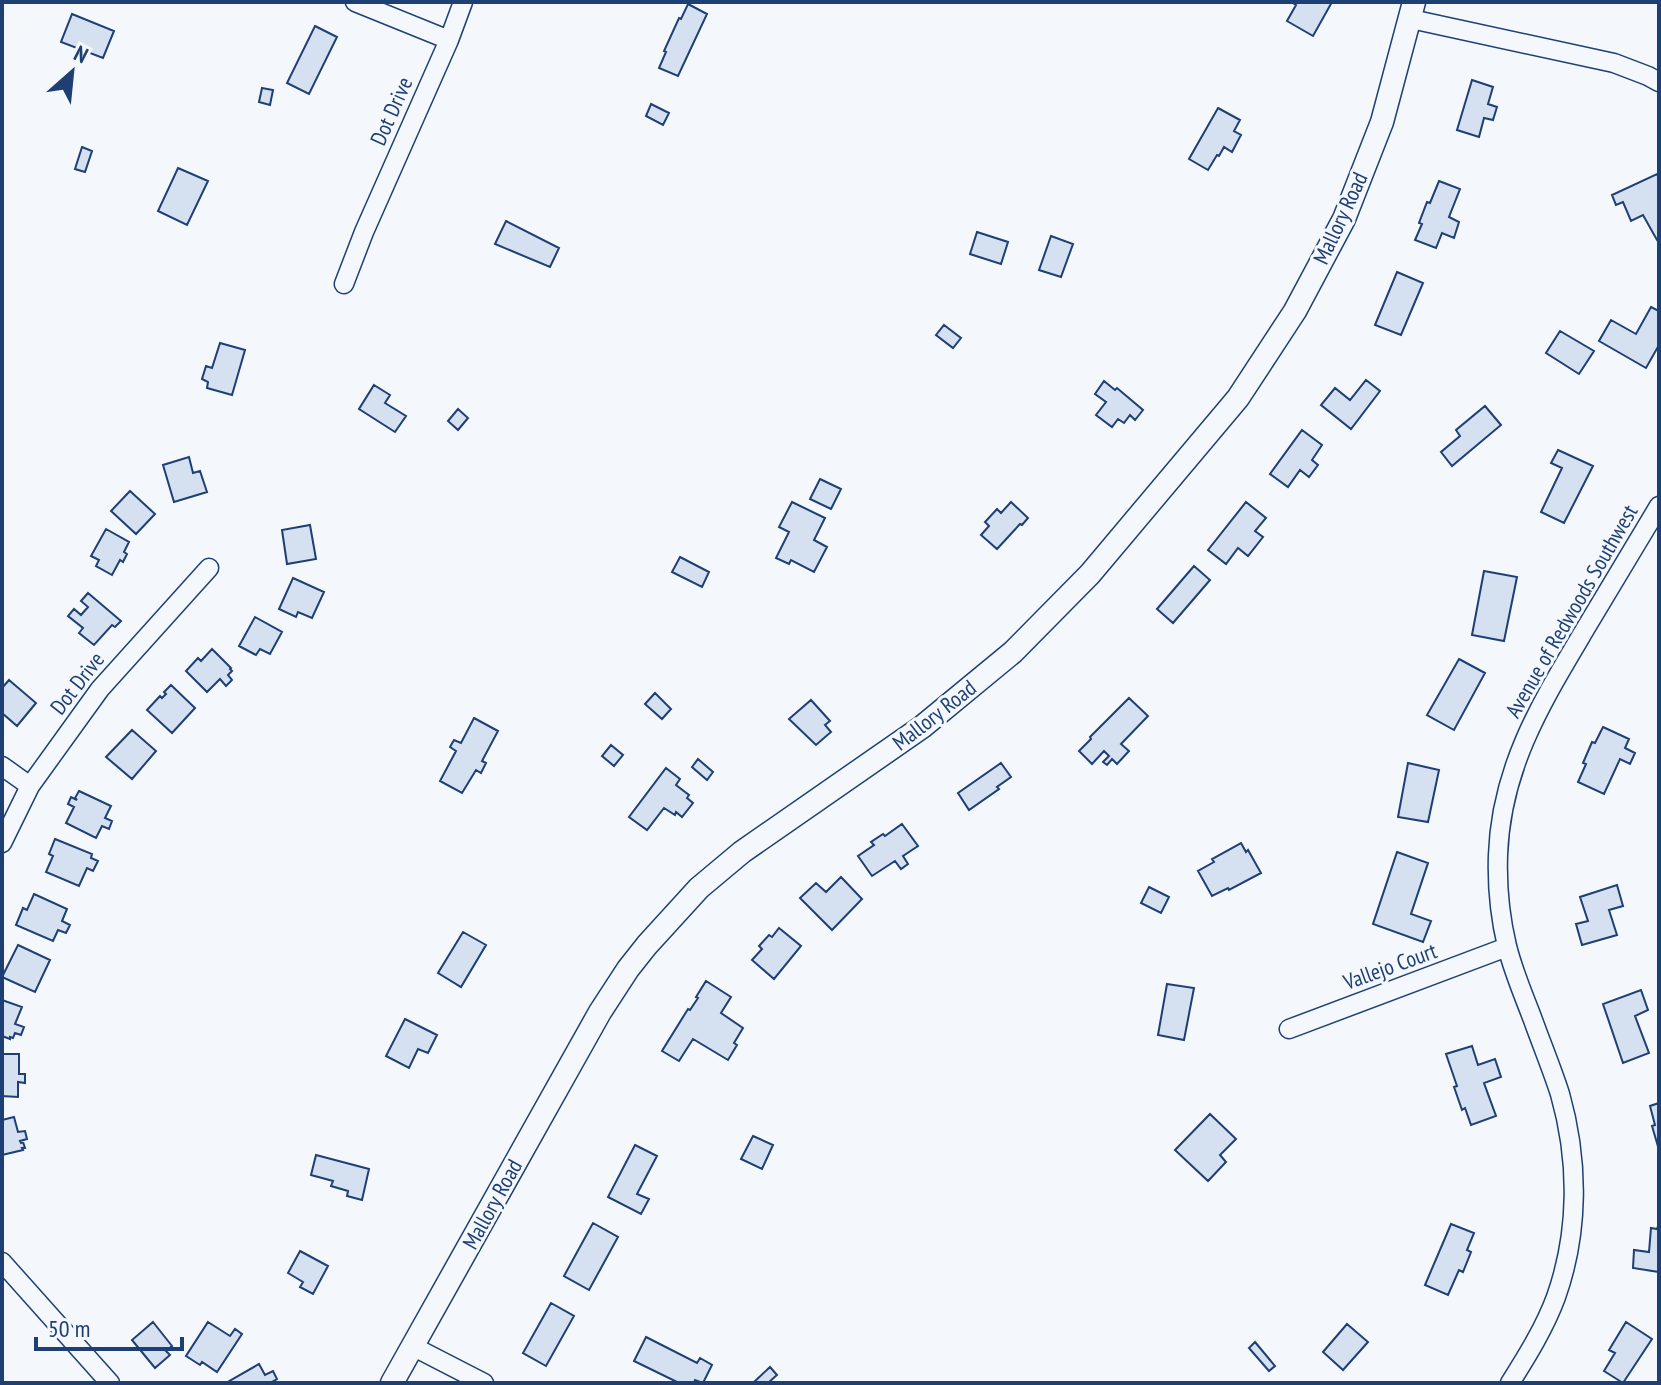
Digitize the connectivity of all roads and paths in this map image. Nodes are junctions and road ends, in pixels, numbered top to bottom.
1 (355, 2) edge
2 (463, 2) edge
3 (1412, 10) edge
4 (449, 40) junction
5 (1659, 82) edge
6 (344, 284) dead end
7 (1657, 514) edge
8 (209, 568) dead end
9 (2, 766) edge
10 (30, 786) junction
11 (2, 843) edge
12 (1507, 947) junction
13 (1289, 1029) dead end
14 (2, 1262) edge
15 (412, 1346) junction
16 (110, 1383) edge
17 (392, 1383) edge
18 (484, 1383) edge
19 (1510, 1383) edge

1 - 4 street
2 - 4 street, Dot Drive
3 - 5 street
3 - 15 street, Mallory Road
4 - 6 street, Dot Drive
7 - 12 street, Avenue of Redwoods Southwest
8 - 10 street, Dot Drive
9 - 10 street
10 - 11 street, Dot Drive
12 - 13 street, Vallejo Court
12 - 19 street, Avenue of Redwoods Southwest
14 - 16 street
15 - 17 street, Mallory Road
15 - 18 street

